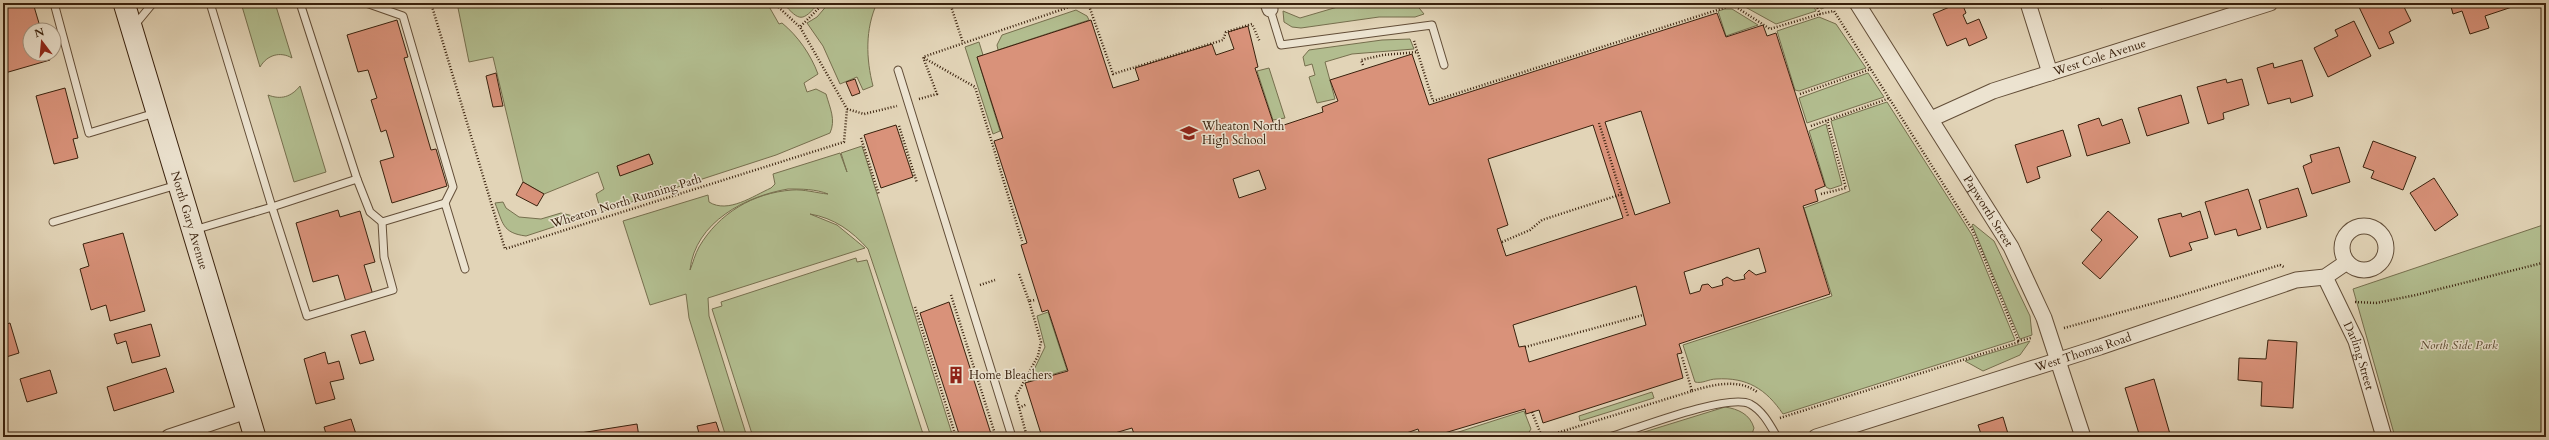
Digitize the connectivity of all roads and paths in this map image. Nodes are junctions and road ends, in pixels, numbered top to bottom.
1 (54, 3) edge
2 (124, 3) edge
3 (153, 3) edge
4 (210, 3) edge
5 (300, 3) edge
6 (366, 3) edge
7 (432, 3) edge
8 (774, 3) edge
9 (824, 3) edge
10 (950, 3) edge
11 (1081, 3) edge
12 (1088, 3) edge
13 (1815, 3) edge
14 (1857, 3) edge
15 (2028, 3) edge
16 (2270, 3) edge
17 (1269, 6) edge
18 (1820, 14) junction
19 (800, 27) junction
20 (132, 29) junction
21 (1414, 41) dead end
22 (1260, 42) dead end
23 (963, 43) junction
24 (1417, 52) junction
25 (923, 58) junction
26 (1444, 65) dead end
27 (1363, 66) dead end
28 (1871, 69) junction
29 (898, 70) dead end
30 (2050, 73) junction
31 (1800, 94) dead end
32 (1890, 98) junction
33 (908, 102) junction
34 (847, 109) junction
35 (157, 113) junction
36 (1931, 119) junction
37 (1827, 120) junction
38 (1599, 123) dead end
39 (899, 126) dead end
40 (1811, 126) dead end
41 (861, 138) dead end
42 (357, 179) junction
43 (917, 183) dead end
44 (178, 184) junction
45 (1622, 194) junction
46 (1821, 194) dead end
47 (879, 195) dead end
48 (445, 203) junction
49 (272, 207) junction
50 (1628, 216) dead end
51 (53, 222) dead end
52 (382, 222) junction
53 (192, 230) junction
54 (1022, 241) dead end
55 (1502, 242) dead end
56 (2347, 262) dead end
57 (2546, 262) edge
58 (2287, 268) dead end
59 (464, 269) dead end
60 (1019, 274) dead end
61 (2325, 277) junction
62 (995, 280) dead end
63 (980, 285) dead end
64 (951, 295) dead end
65 (1035, 300) dead end
66 (2337, 301) junction
67 (1029, 302) junction
68 (915, 307) dead end
69 (1643, 315) dead end
70 (2061, 329) dead end
71 (2031, 338) dead end
72 (2018, 341) junction
73 (1525, 348) dead end
74 (1682, 357) dead end
75 (2059, 360) junction
76 (1692, 391) junction
77 (1762, 396) dead end
78 (1027, 404) dead end
79 (1019, 408) junction
80 (247, 411) junction
81 (1532, 412) dead end
82 (1775, 412) dead end
83 (169, 437) edge
84 (255, 437) edge
85 (956, 437) edge
86 (996, 437) edge
87 (1012, 437) edge
88 (1027, 437) edge
89 (1543, 437) edge
90 (1610, 437) edge
91 (1777, 437) edge
92 (1816, 437) edge
93 (2084, 437) edge
94 (2384, 437) edge

1 - 35 lane
2 - 20 street, North Gary Avenue
3 - 20 lane
4 - 49 lane
5 - 42 lane
6 - 48 lane
7 - 34 path, Wheaton North Running Path
8 - 19 path
9 - 19 path
10 - 23 path
11 - 23 path
12 - 22 path
13 - 18 path
14 - 36 street, Papworth Street
15 - 30 street
16 - 30 street, West Cole Avenue
17 - 26 lane
18 - 24 path
18 - 28 path
19 - 34 path
20 - 35 street, North Gary Avenue
21 - 24 path
23 - 25 path
24 - 27 path
25 - 33 path
25 - 54 path
28 - 31 path
28 - 32 path
29 - 33 lane
30 - 36 street, West Cole Avenue
32 - 37 path
32 - 72 path
33 - 34 path
33 - 87 lane
35 - 44 street, North Gary Avenue
36 - 75 street, Papworth Street
37 - 40 path
37 - 46 path
38 - 45 path
39 - 43 path
41 - 47 path
42 - 49 lane
42 - 52 lane
44 - 51 lane
44 - 53 street, North Gary Avenue
45 - 50 path
45 - 55 path
48 - 52 lane
48 - 59 lane
49 - 52 lane
49 - 53 lane
53 - 80 street, North Gary Avenue
56 - 61 street, West Thomas Road
57 - 66 path
58 - 70 path
60 - 67 path
61 - 66 street, Darling Street
61 - 75 street, West Thomas Road
62 - 63 path
64 - 86 path
65 - 67 path
66 - 94 street, Darling Street
67 - 79 path
68 - 85 path
69 - 73 path
71 - 72 path
72 - 82 path
74 - 76 path
75 - 92 street, West Thomas Road
75 - 93 street, Papworth Street
76 - 77 path
76 - 89 path
78 - 79 path
79 - 88 path
80 - 83 street
80 - 84 street, North Gary Avenue
81 - 89 path
90 - 91 lane

